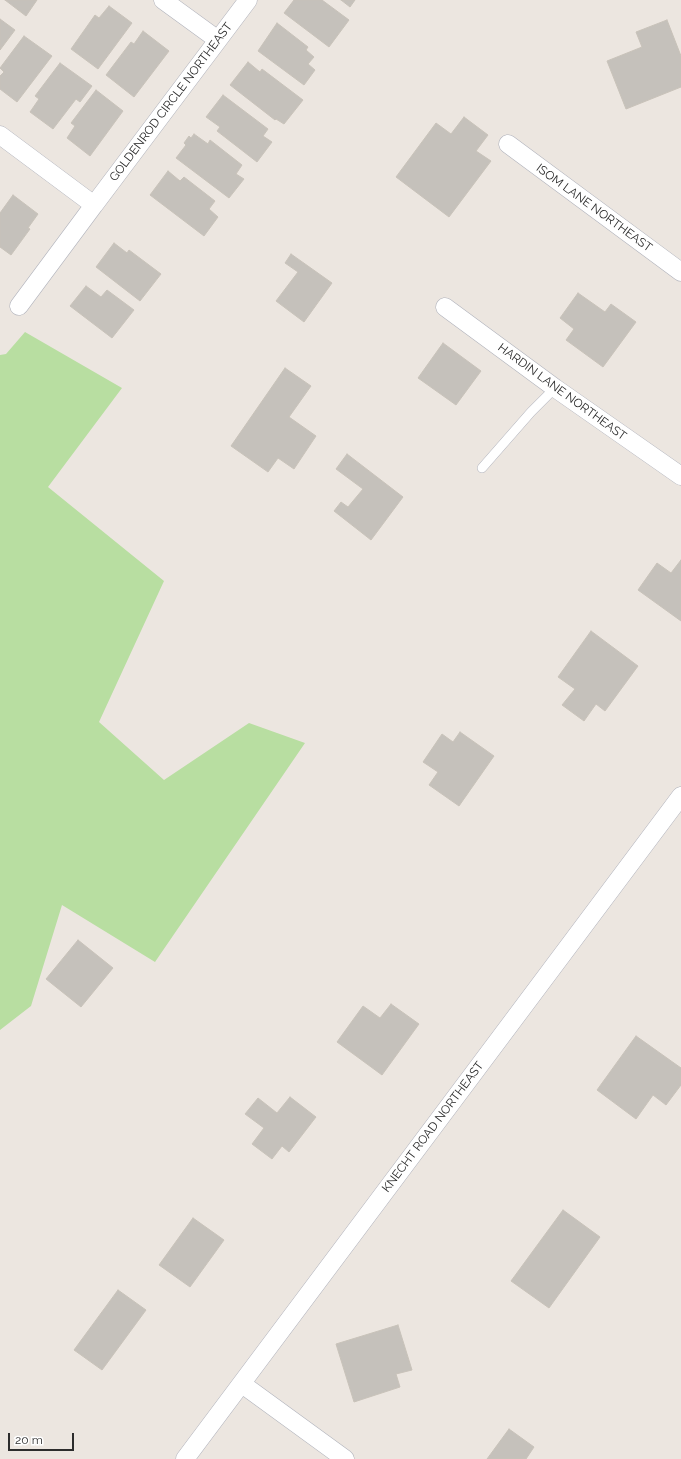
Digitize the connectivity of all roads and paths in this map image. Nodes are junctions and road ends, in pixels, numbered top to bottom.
1 (163, 0) edge
2 (248, 0) edge
3 (218, 40) junction
4 (0, 134) edge
5 (508, 144) dead end
6 (94, 205) junction
7 (681, 272) edge
8 (19, 306) dead end
9 (445, 307) dead end
10 (555, 388) junction
11 (482, 468) dead end
12 (681, 476) edge
13 (681, 796) edge
14 (242, 1384) junction
15 (185, 1459) edge
16 (345, 1459) edge

1 - 3 street
2 - 3 street, GOLDENROD CIRCLE NORTHEAST
3 - 6 street, GOLDENROD CIRCLE NORTHEAST
4 - 6 street
5 - 7 street, ISOM LANE NORTHEAST
6 - 8 street, GOLDENROD CIRCLE NORTHEAST
9 - 10 street, HARDIN LANE NORTHEAST
10 - 11 lane
10 - 12 street, HARDIN LANE NORTHEAST
13 - 14 street, KNECHT ROAD NORTHEAST
14 - 15 street, KNECHT ROAD NORTHEAST
14 - 16 street

